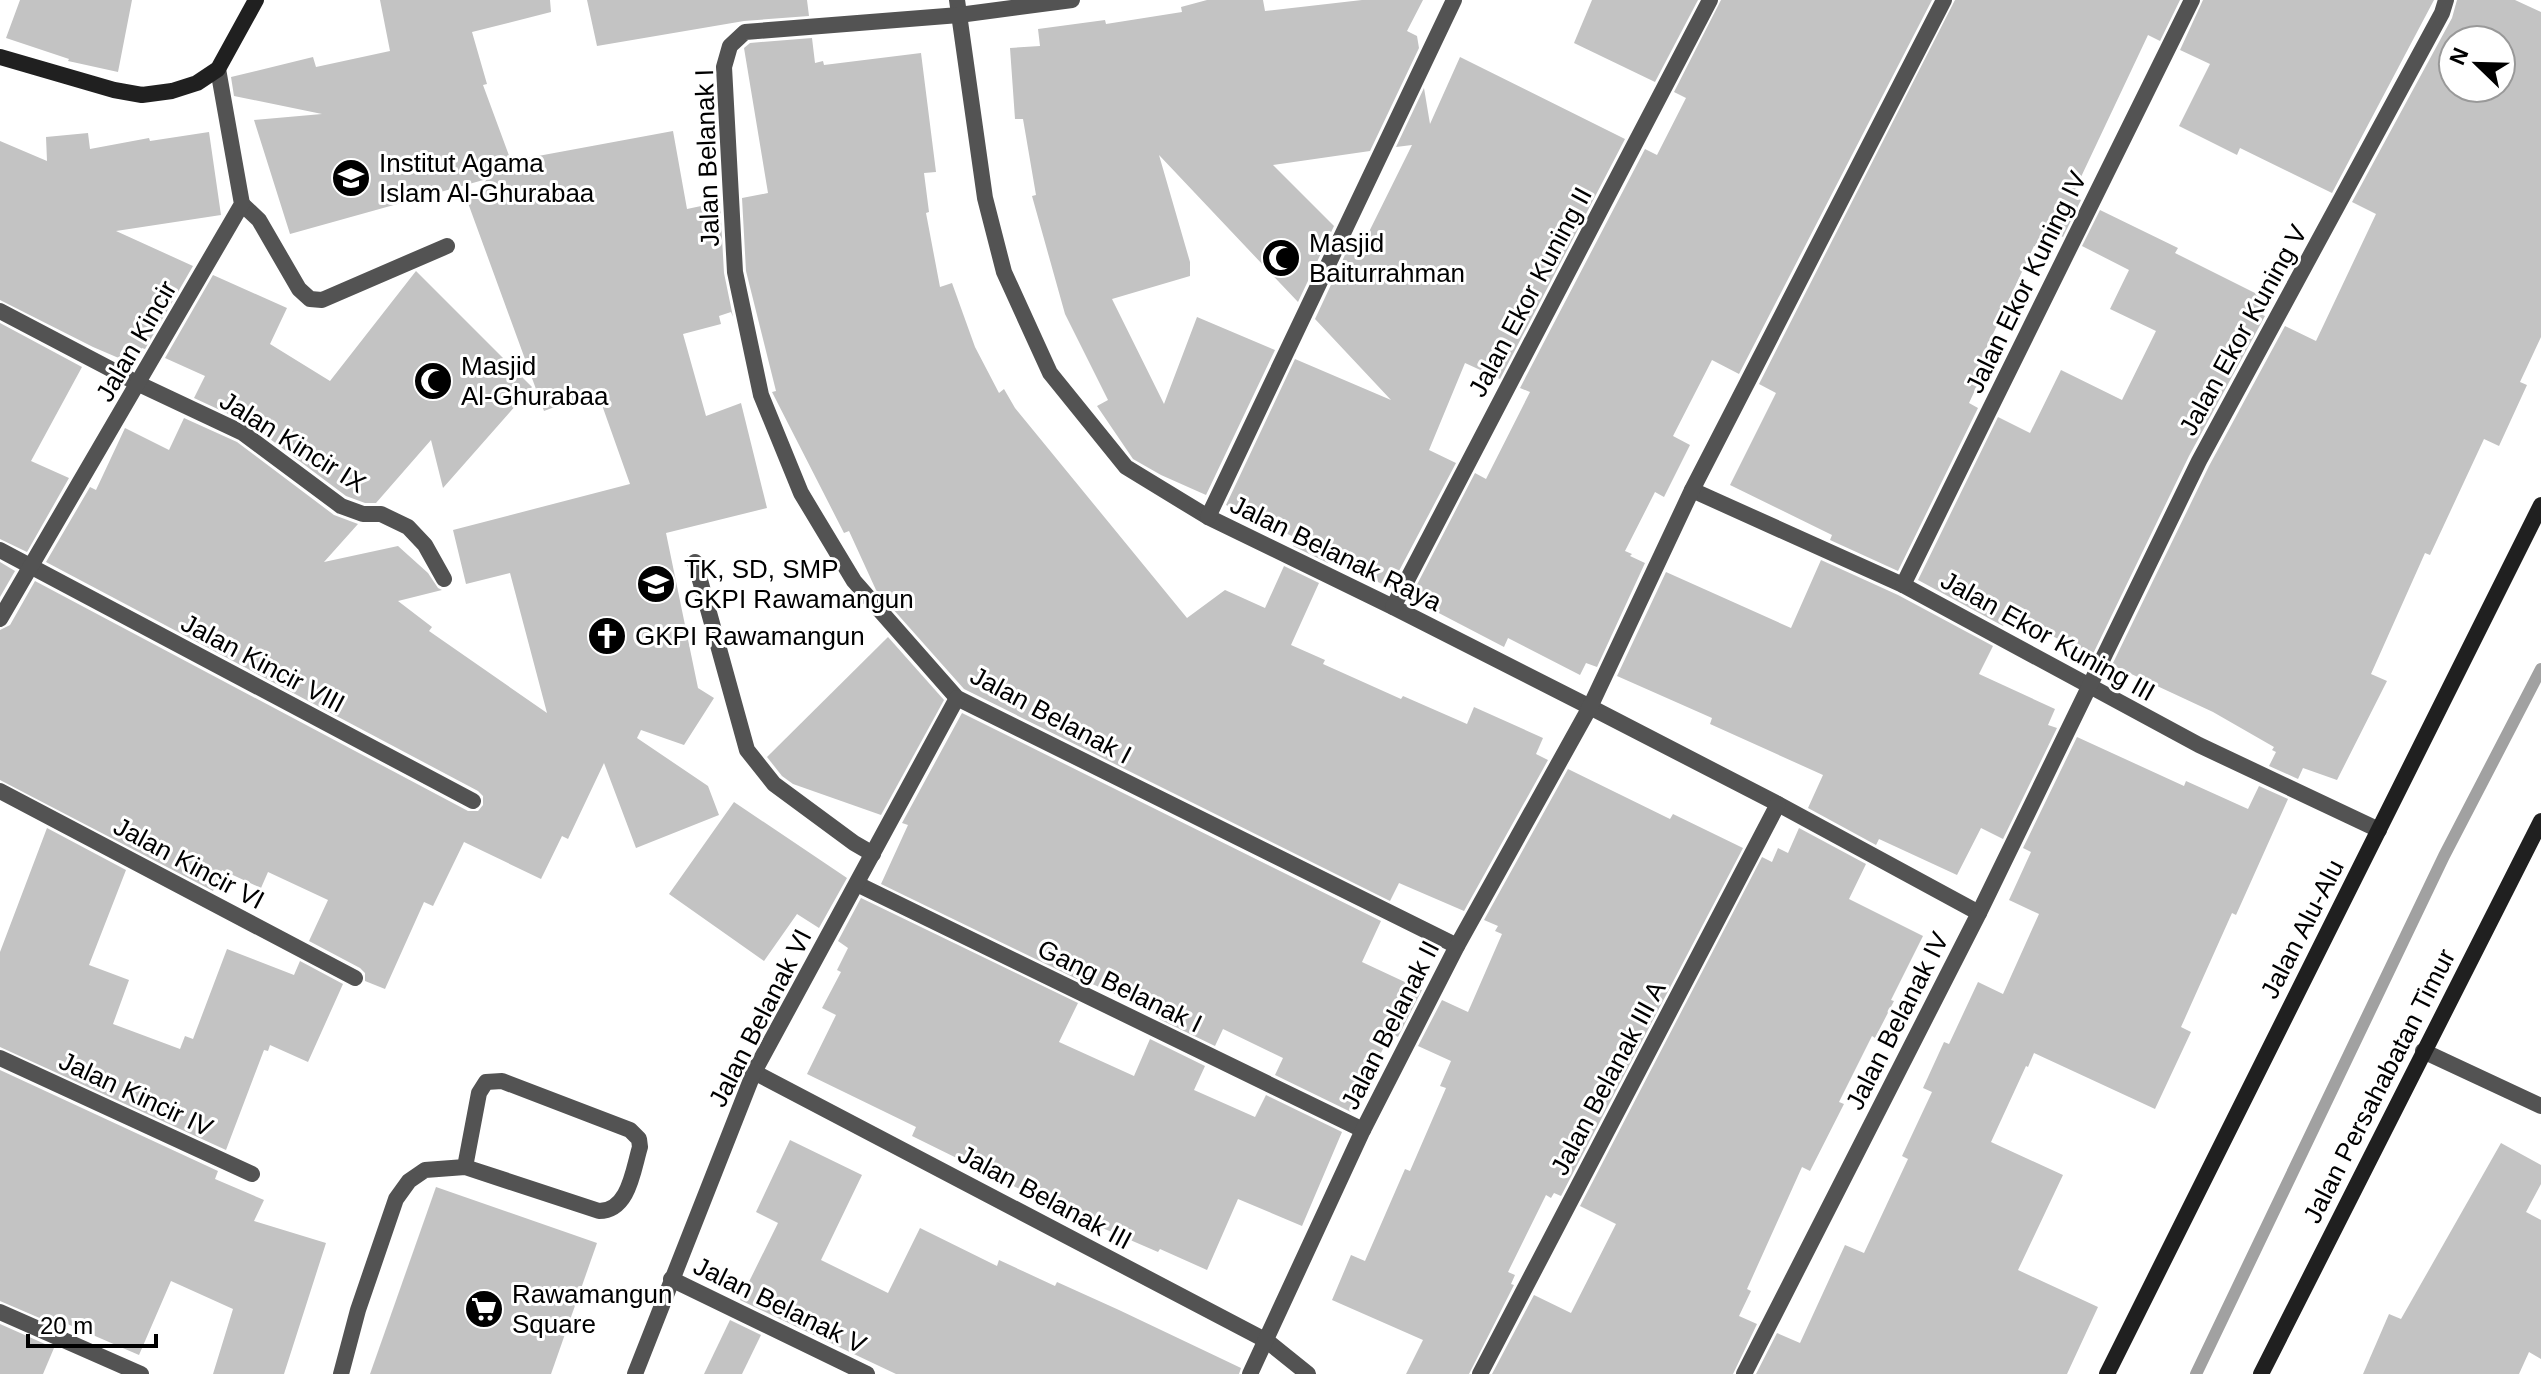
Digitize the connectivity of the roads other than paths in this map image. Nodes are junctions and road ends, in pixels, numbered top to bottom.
1 (256, 0) edge
2 (1072, 0) edge
3 (1454, 0) edge
4 (1710, 0) edge
5 (1944, 0) edge
6 (2192, 0) edge
7 (2446, 0) edge
8 (958, 8) edge
9 (0, 57) edge
10 (218, 69) junction
11 (242, 204) junction
12 (447, 246) dead end
13 (0, 311) edge
14 (139, 384) junction
15 (1692, 490) junction
16 (2541, 505) edge
17 (1208, 517) junction
18 (0, 550) edge
19 (695, 562) dead end
20 (31, 567) junction
21 (444, 579) dead end
22 (1903, 585) junction
23 (1393, 607) junction
24 (0, 619) edge
25 (2089, 687) junction
26 (957, 698) junction
27 (1590, 707) junction
28 (0, 791) edge
29 (473, 801) dead end
30 (1778, 804) junction
31 (2541, 821) edge
32 (2379, 830) junction
33 (873, 854) junction
34 (857, 884) junction
35 (1979, 913) junction
36 (1457, 946) junction
37 (355, 978) dead end
38 (2423, 1051) junction
39 (0, 1058) edge
40 (754, 1072) junction
41 (2541, 1106) edge
42 (1363, 1130) junction
43 (465, 1167) junction
44 (252, 1174) dead end
45 (671, 1279) junction
46 (0, 1312) edge
47 (1267, 1341) junction
48 (141, 1374) edge
49 (341, 1374) edge
50 (635, 1374) edge
51 (867, 1374) edge
52 (1250, 1374) edge
53 (1308, 1374) edge
54 (1480, 1374) edge
55 (1744, 1374) edge
56 (2107, 1374) edge
57 (2261, 1374) edge

1 - 10 street
2 - 8 street
3 - 17 street
4 - 23 street, Jalan Ekor Kuning II
5 - 15 street
6 - 22 street, Jalan Ekor Kuning IV
7 - 25 street, Jalan Ekor Kuning V
8 - 17 street, Jalan Belanak Raya
8 - 26 street, Jalan Belanak I
9 - 10 street
10 - 11 street
11 - 12 street
11 - 14 street, Jalan Kincir
13 - 14 street, Jalan Kincir IX
14 - 20 street, Jalan Kincir
14 - 21 street, Jalan Kincir IX
15 - 22 street, Jalan Ekor Kuning III
15 - 27 street
16 - 32 street, Jalan Alu-Alu
17 - 23 street, Jalan Belanak Raya
18 - 20 street, Jalan Kincir VIII
19 - 33 street
20 - 24 street, Jalan Kincir
20 - 29 street, Jalan Kincir VIII
22 - 25 street, Jalan Ekor Kuning III
23 - 27 street, Jalan Belanak Raya
25 - 32 street, Jalan Ekor Kuning III
25 - 35 street, Jalan Belanak IV
26 - 33 street, Jalan Belanak VI
26 - 36 street, Jalan Belanak I
27 - 30 street, Jalan Belanak Raya
27 - 36 street, Jalan Belanak II
28 - 37 street, Jalan Kincir VI
30 - 35 street, Jalan Belanak Raya
30 - 54 street, Jalan Belanak III A
31 - 38 street, Jalan Persahabatan Timur
32 - 56 street, Jalan Alu-Alu
33 - 34 street, Jalan Belanak VI
34 - 40 street, Jalan Belanak VI
34 - 42 street, Gang Belanak I
35 - 55 street, Jalan Belanak IV
36 - 42 street, Jalan Belanak II
38 - 41 street
38 - 57 street, Jalan Persahabatan Timur
39 - 44 street, Jalan Kincir IV
40 - 45 street, Jalan Belanak VI
40 - 47 street, Jalan Belanak III
42 - 47 street, Jalan Belanak II
43 - 43 street
43 - 49 street
45 - 50 street, Jalan Belanak VI
45 - 51 street, Jalan Belanak V
46 - 48 street
47 - 52 street, Jalan Belanak II
47 - 53 street, Jalan Belanak III

